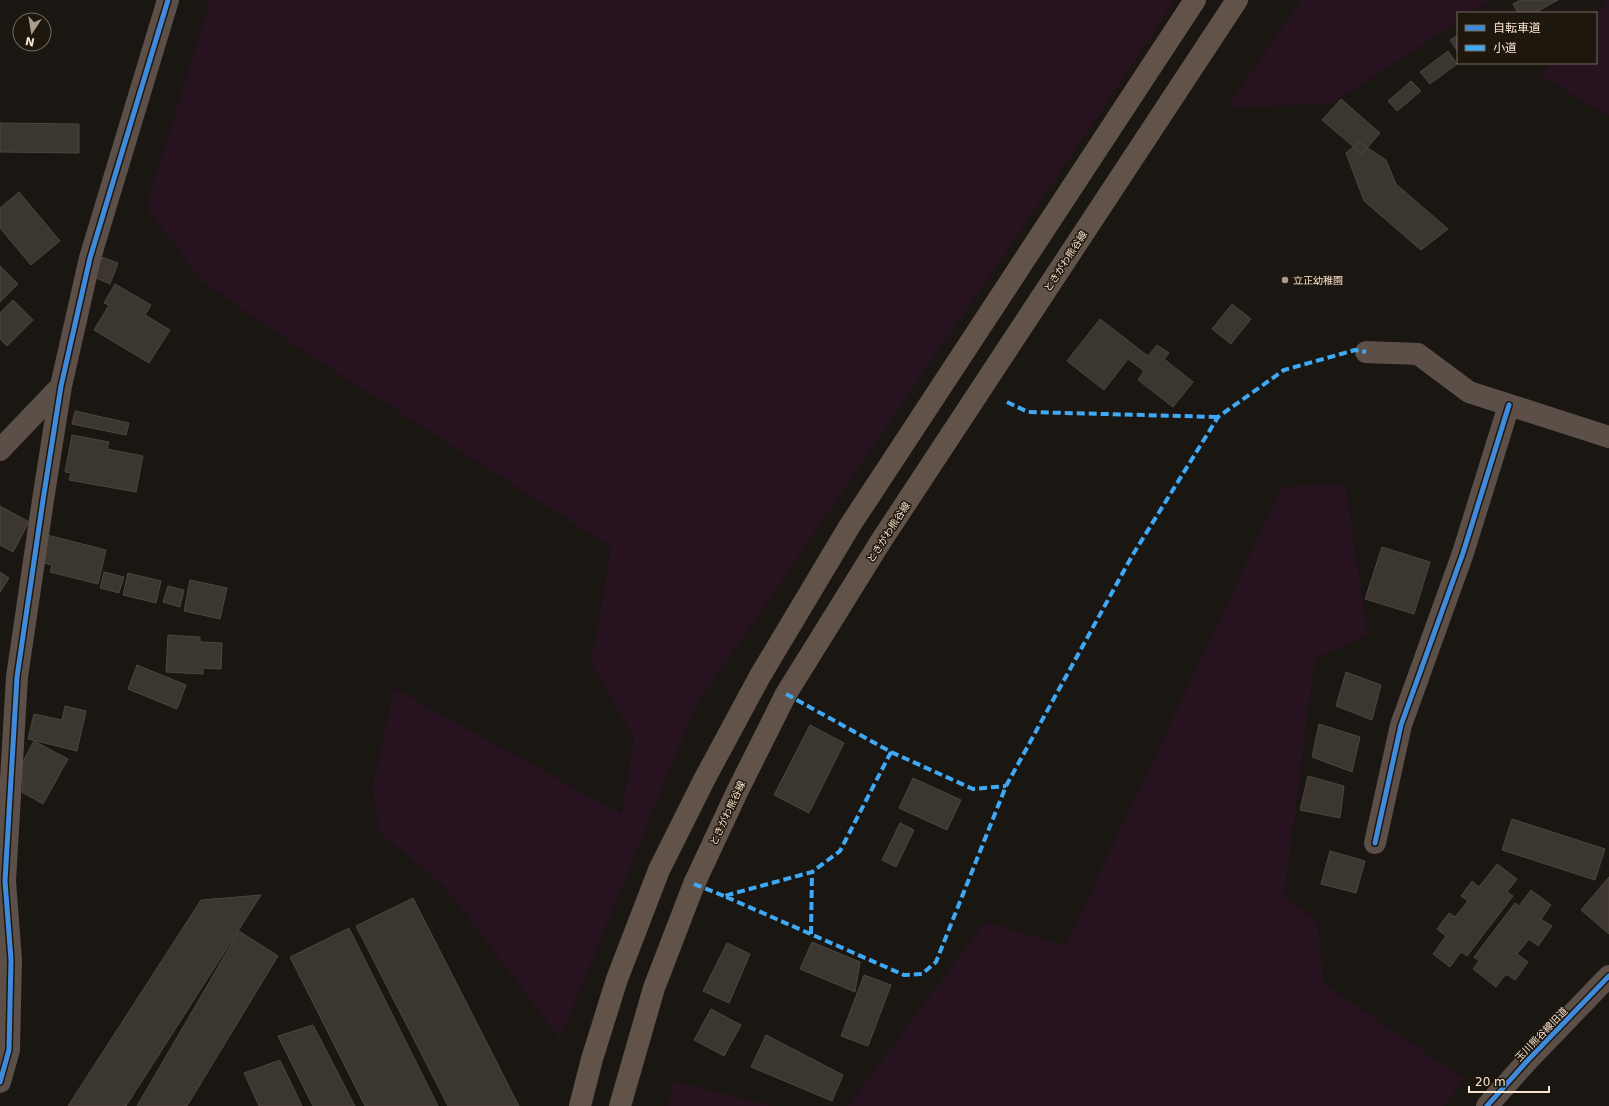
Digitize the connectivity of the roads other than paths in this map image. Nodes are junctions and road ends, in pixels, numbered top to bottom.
1 (168, 0) edge
2 (1195, 0) edge
3 (1237, 0) edge
4 (1366, 352) dead end
5 (61, 386) junction
6 (1509, 405) junction
7 (1609, 437) edge
8 (0, 450) edge
9 (1375, 843) dead end
10 (2, 879) edge
11 (1609, 976) edge
12 (0, 1082) edge
13 (580, 1106) edge
14 (620, 1106) edge
15 (1487, 1106) edge

1 - 5 street
2 - 13 main road
3 - 14 main road, ときがわ熊谷線
4 - 6 street
5 - 8 street
5 - 10 street
6 - 7 street
6 - 9 street
10 - 12 street
11 - 15 street, 玉川熊谷線旧道

